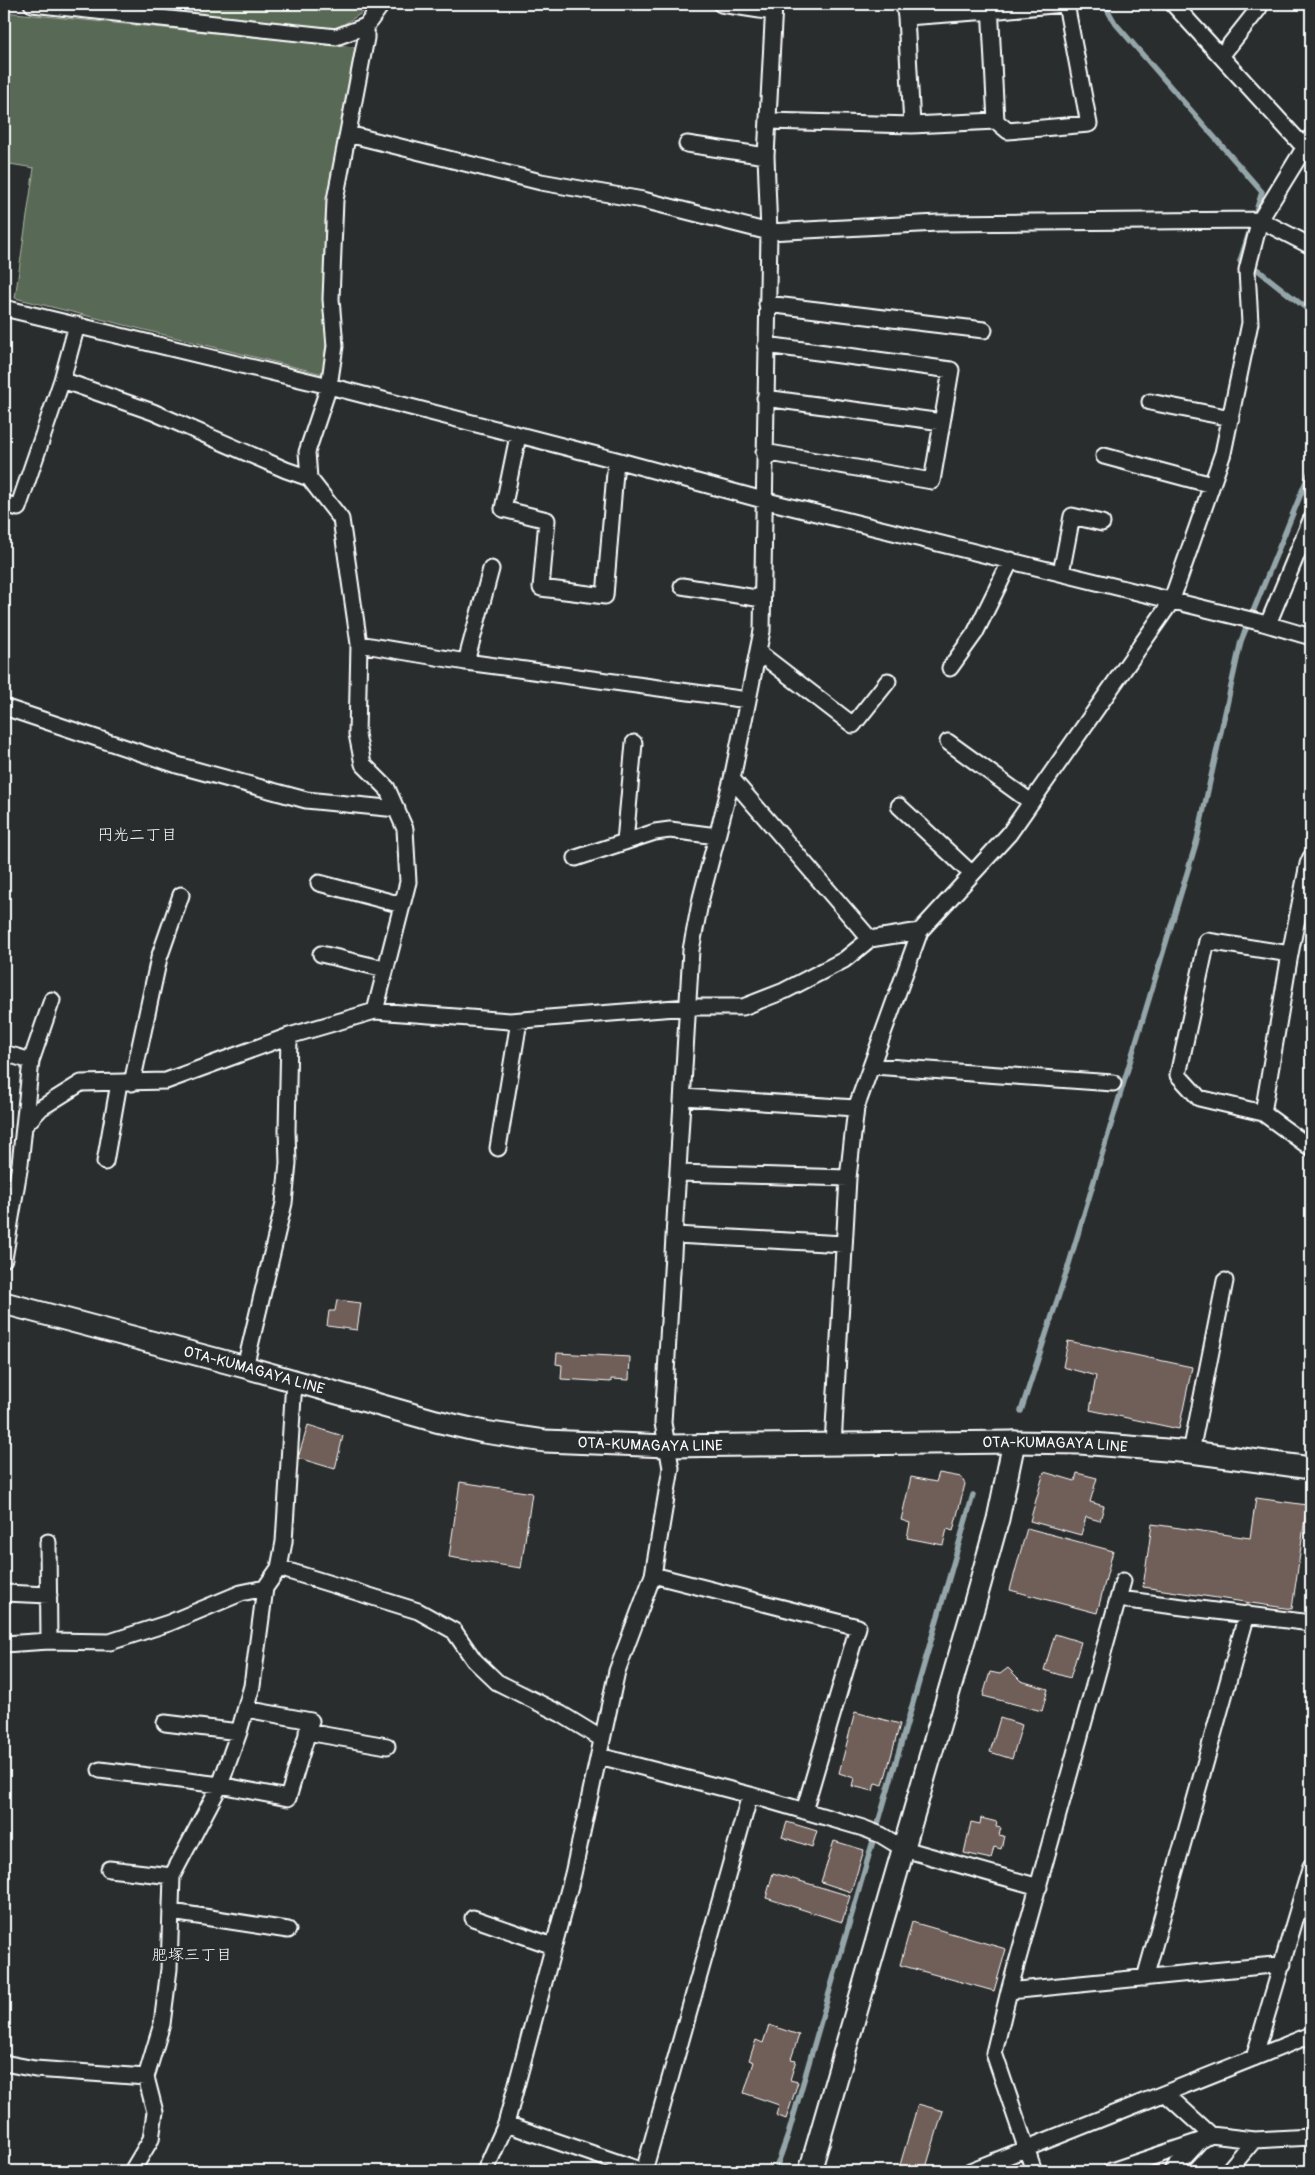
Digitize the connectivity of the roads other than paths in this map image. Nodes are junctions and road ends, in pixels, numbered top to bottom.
1 (32, 4) edge
2 (382, 4) edge
3 (721, 4) edge
4 (1065, 4) edge
5 (1173, 4) edge
6 (774, 8) edge
7 (990, 8) edge
8 (1258, 8) dead end
9 (905, 10) edge
10 (366, 26) junction
11 (1220, 56) junction
12 (768, 121) junction
13 (996, 121) junction
14 (912, 125) junction
15 (348, 134) junction
16 (1308, 142) edge
17 (687, 144) dead end
18 (766, 156) junction
19 (1260, 220) junction
20 (769, 232) junction
21 (1311, 246) edge
22 (767, 304) junction
23 (4, 308) edge
24 (77, 325) junction
25 (984, 330) dead end
26 (766, 345) junction
27 (62, 380) junction
28 (329, 386) junction
29 (765, 398) junction
30 (1150, 402) dead end
31 (1231, 418) junction
32 (942, 422) junction
33 (518, 436) junction
34 (764, 452) junction
35 (1104, 456) dead end
36 (616, 460) junction
37 (309, 478) junction
38 (1212, 485) junction
39 (763, 500) junction
40 (4, 503) edge
41 (1311, 520) edge
42 (1102, 523) dead end
43 (1011, 560) junction
44 (491, 569) dead end
45 (1061, 573) junction
46 (682, 586) dead end
47 (762, 599) junction
48 (1171, 602) junction
49 (1265, 624) junction
50 (1311, 637) edge
51 (359, 644) junction
52 (758, 652) junction
53 (466, 662) junction
54 (950, 668) dead end
55 (888, 682) dead end
56 (748, 700) junction
57 (4, 707) edge
58 (948, 742) dead end
59 (634, 743) dead end
60 (732, 779) junction
61 (1031, 802) junction
62 (899, 806) dead end
63 (397, 809) junction
64 (717, 836) junction
65 (625, 842) junction
66 (1311, 857) edge
67 (576, 858) dead end
68 (972, 874) junction
69 (319, 883) dead end
70 (181, 895) dead end
71 (402, 905) junction
72 (1305, 907) edge
73 (920, 930) junction
74 (870, 939) junction
75 (321, 954) dead end
76 (1290, 954) junction
77 (385, 969) junction
78 (52, 1000) dead end
79 (688, 1007) junction
80 (375, 1011) junction
81 (519, 1021) junction
82 (289, 1036) junction
83 (4, 1053) edge
84 (31, 1061) junction
85 (873, 1066) junction
86 (126, 1083) junction
87 (1113, 1083) dead end
88 (683, 1097) junction
89 (856, 1108) junction
90 (1263, 1112) junction
91 (24, 1126) junction
92 (498, 1148) dead end
93 (1311, 1148) edge
94 (105, 1162) dead end
95 (679, 1173) junction
96 (848, 1178) junction
97 (675, 1235) junction
98 (844, 1244) junction
99 (4, 1259) edge
100 (1226, 1281) dead end
101 (4, 1303) edge
102 (245, 1367) junction
103 (294, 1381) junction
104 (1014, 1442) junction
105 (833, 1445) junction
106 (667, 1446) junction
107 (1190, 1452) junction
108 (1311, 1468) edge
109 (48, 1542) dead end
110 (279, 1568) junction
111 (653, 1575) junction
112 (1123, 1582) dead end
113 (265, 1588) junction
114 (4, 1593) edge
115 (49, 1595) junction
116 (1119, 1599) junction
117 (1247, 1614) junction
118 (1311, 1623) edge
119 (49, 1641) junction
120 (4, 1644) edge
121 (246, 1709) junction
122 (164, 1723) dead end
123 (238, 1732) junction
124 (308, 1732) junction
125 (602, 1740) junction
126 (387, 1746) dead end
127 (599, 1756) junction
128 (100, 1770) dead end
129 (220, 1785) junction
130 (750, 1795) junction
131 (804, 1811) junction
132 (904, 1849) junction
133 (1311, 1866) edge
134 (109, 1870) dead end
135 (172, 1876) junction
136 (1039, 1888) junction
137 (172, 1912) junction
138 (473, 1918) dead end
139 (288, 1930) dead end
140 (553, 1946) junction
141 (1283, 1964) junction
142 (1145, 1978) junction
143 (1009, 1991) junction
144 (1311, 2035) edge
145 (1254, 2058) junction
146 (4, 2063) edge
147 (146, 2078) junction
148 (1166, 2094) junction
149 (506, 2124) junction
150 (1311, 2137) edge
151 (1205, 2138) junction
152 (1254, 2140) junction
153 (1027, 2148) junction
154 (132, 2171) edge
155 (485, 2171) edge
156 (644, 2171) edge
157 (810, 2171) edge
158 (970, 2171) edge
159 (1034, 2171) edge
160 (1111, 2171) edge
161 (1172, 2171) edge
162 (1228, 2171) edge

1 - 10 street
2 - 10 street
3 - 6 street
4 - 7 street
4 - 13 street
5 - 11 street
6 - 12 street
7 - 9 street
7 - 13 street
8 - 11 street
9 - 14 street
10 - 15 street
11 - 16 street
12 - 14 street
12 - 18 street
13 - 14 street
15 - 20 street
15 - 28 street
16 - 19 street
17 - 18 street
18 - 20 street
19 - 20 street
19 - 21 street
19 - 31 street
20 - 22 street
22 - 25 street
22 - 26 street
23 - 24 street
24 - 27 street
24 - 28 street
26 - 29 street
26 - 32 street
27 - 37 street
27 - 40 street
28 - 33 street
28 - 37 street
29 - 32 street
29 - 34 street
30 - 31 street
31 - 38 street
32 - 34 street
33 - 36 street
33 - 36 street
34 - 39 street
35 - 38 street
36 - 39 street
37 - 51 street
38 - 48 street
39 - 43 street
39 - 47 street
41 - 49 street
42 - 45 street
43 - 45 street
43 - 54 street
44 - 53 street
45 - 48 street
46 - 47 street
47 - 52 street
48 - 49 street
48 - 61 street
49 - 50 street
51 - 53 street
51 - 63 street
52 - 55 street
52 - 56 street
53 - 56 street
56 - 60 street
57 - 63 street
58 - 61 street
59 - 65 street
60 - 64 street
60 - 74 street
61 - 68 street
62 - 68 street
63 - 71 street
64 - 65 street
64 - 79 street
65 - 67 street
66 - 72 street
68 - 73 street
69 - 71 street
70 - 86 street
71 - 77 street
72 - 76 street
73 - 74 street
73 - 85 street
74 - 79 street
75 - 77 street
76 - 90 street
76 - 90 street
77 - 80 street
78 - 84 street
79 - 81 street
79 - 88 street
80 - 81 street
80 - 82 street
81 - 92 street
82 - 86 street
82 - 102 street
83 - 84 street
84 - 91 street
85 - 87 street
85 - 89 street
86 - 91 street
86 - 94 street
88 - 89 street
88 - 95 street
89 - 96 street
90 - 93 street
91 - 99 street
95 - 96 street
95 - 97 street
96 - 98 street
97 - 98 street
97 - 106 street
98 - 105 street
100 - 107 street
101 - 102 main road, OTA-KUMAGAYA LINE
102 - 103 main road, OTA-KUMAGAYA LINE
103 - 106 main road, OTA-KUMAGAYA LINE
103 - 110 street
104 - 105 main road, OTA-KUMAGAYA LINE
104 - 107 main road, OTA-KUMAGAYA LINE
104 - 132 main road
105 - 106 main road, OTA-KUMAGAYA LINE
106 - 111 street
107 - 108 main road, OTA-KUMAGAYA LINE
109 - 115 street
110 - 113 street
110 - 125 street
111 - 125 street
111 - 131 street
112 - 116 street
113 - 119 street
113 - 121 street
114 - 115 street
115 - 119 street
116 - 117 street
116 - 136 street
117 - 118 street
117 - 142 street
119 - 120 street
121 - 123 street
121 - 124 street
122 - 123 street
123 - 129 street
124 - 126 street
124 - 129 street
125 - 127 street
127 - 130 street
127 - 140 street
128 - 129 street
129 - 135 street
130 - 131 street
130 - 156 street
131 - 132 street
132 - 136 street
132 - 157 main road
133 - 141 street
134 - 135 street
135 - 137 street
136 - 143 street
137 - 139 street
137 - 147 street
138 - 140 street
140 - 149 street
141 - 142 street
141 - 145 street
142 - 143 street
143 - 153 street
144 - 145 street
145 - 148 street
146 - 147 street
147 - 154 street
148 - 151 street
148 - 153 street
149 - 155 street
149 - 156 street
150 - 152 street
151 - 152 street
151 - 160 street
151 - 161 street
152 - 162 street
153 - 158 street
153 - 159 street

